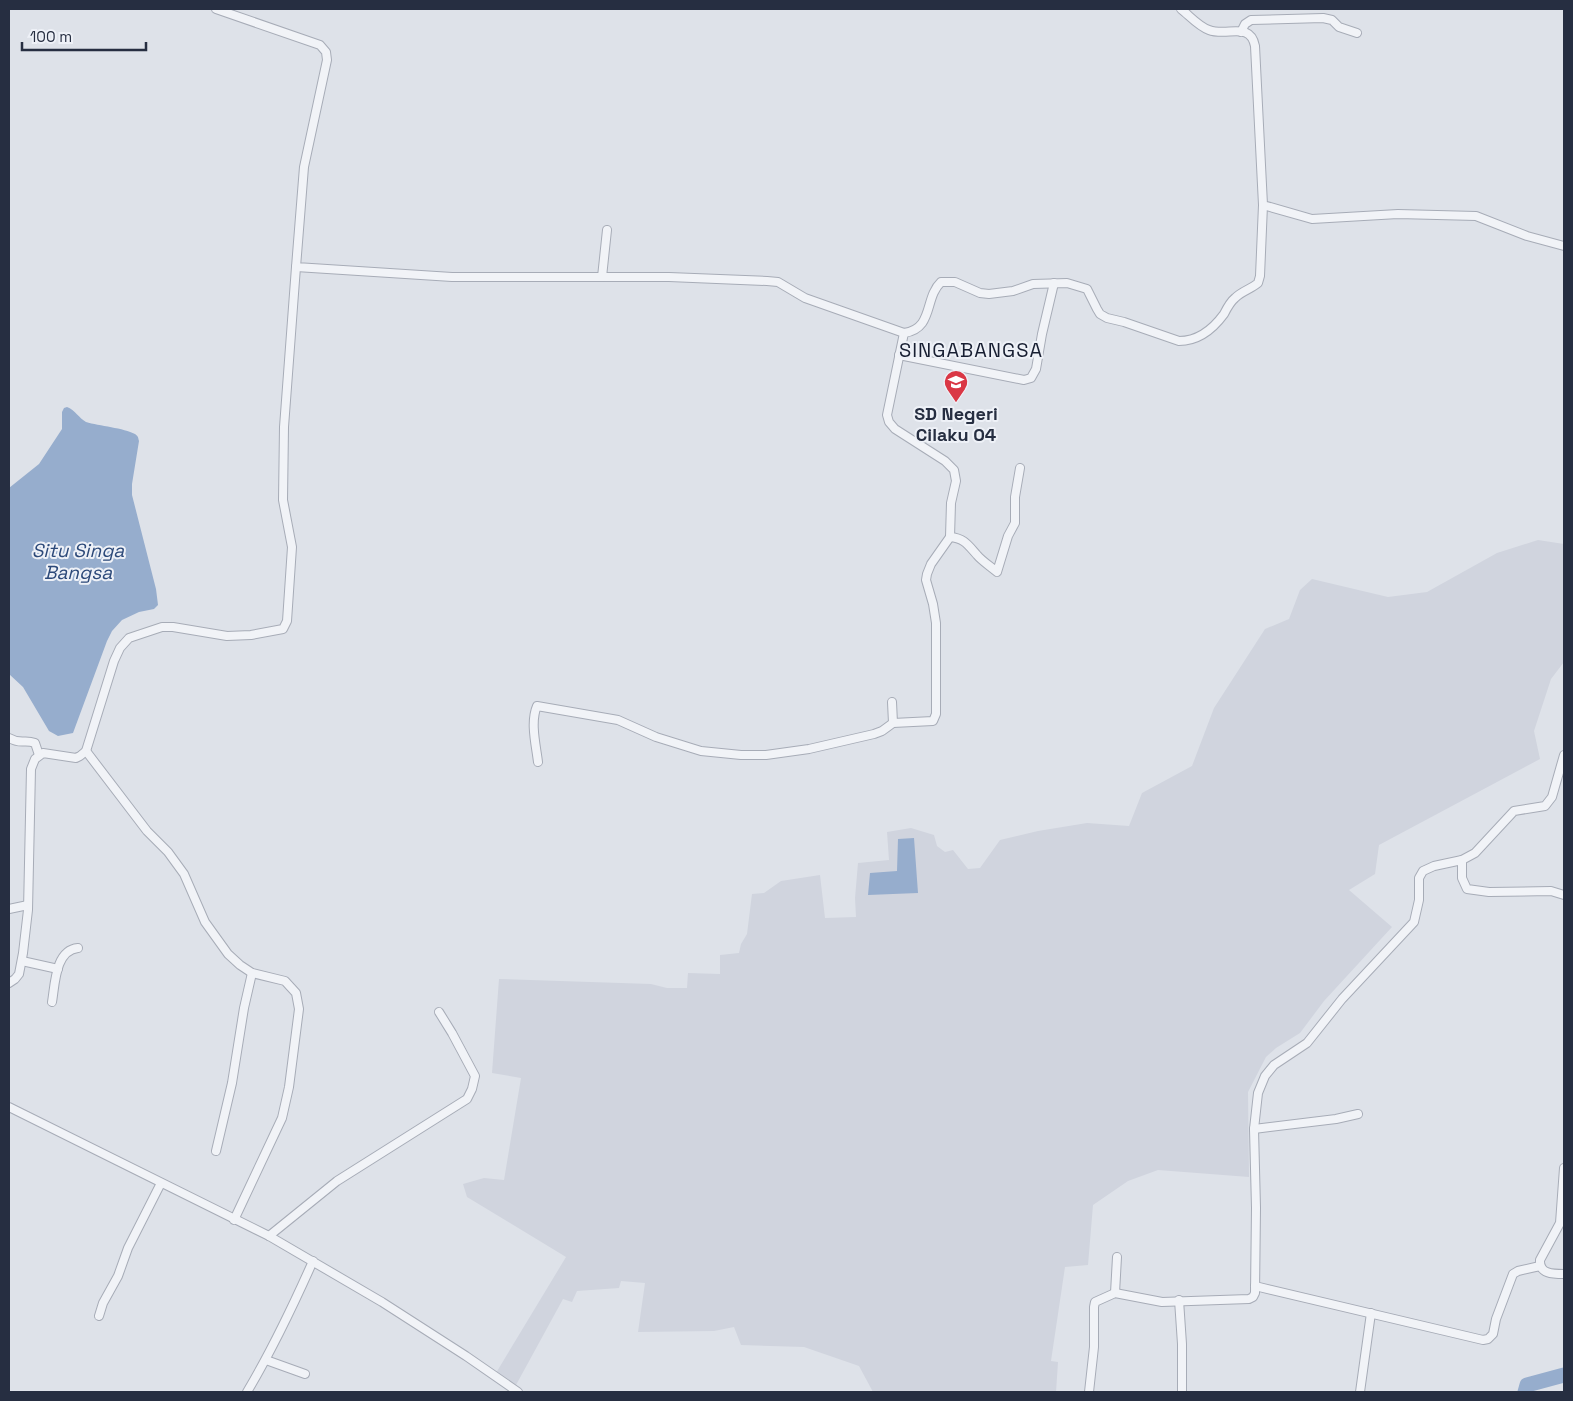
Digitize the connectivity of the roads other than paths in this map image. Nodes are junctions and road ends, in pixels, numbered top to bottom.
1 (216, 9) edge
2 (1181, 9) edge
3 (1241, 32) junction
4 (1357, 33) dead end
5 (1262, 205) junction
6 (607, 230) dead end
7 (1564, 246) edge
8 (296, 267) junction
9 (602, 277) junction
10 (1054, 283) junction
11 (904, 333) junction
12 (899, 355) junction
13 (1020, 468) dead end
14 (950, 538) junction
15 (892, 702) dead end
16 (893, 723) junction
17 (9, 738) edge
18 (86, 751) junction
19 (39, 755) junction
20 (1564, 755) edge
21 (538, 762) dead end
22 (1462, 860) junction
23 (1564, 895) edge
24 (28, 905) junction
25 (9, 909) edge
26 (78, 948) dead end
27 (22, 961) junction
28 (58, 969) junction
29 (252, 973) junction
30 (9, 983) edge
31 (52, 1002) dead end
32 (438, 1012) dead end
33 (9, 1107) edge
34 (1358, 1114) dead end
35 (1254, 1128) junction
36 (216, 1151) dead end
37 (1564, 1168) edge
38 (161, 1183) junction
39 (234, 1220) junction
40 (269, 1236) junction
41 (1117, 1257) dead end
42 (313, 1261) junction
43 (1540, 1266) junction
44 (1564, 1274) edge
45 (1255, 1286) junction
46 (1115, 1293) junction
47 (1179, 1300) junction
48 (1371, 1313) junction
49 (99, 1316) dead end
50 (266, 1360) junction
51 (305, 1374) dead end
52 (247, 1392) edge
53 (518, 1392) edge
54 (1089, 1392) edge
55 (1182, 1392) edge
56 (1360, 1392) edge

1 - 8 street
2 - 3 street
3 - 4 street
3 - 5 street
5 - 7 street
5 - 10 street
6 - 9 street
8 - 9 street
8 - 18 street
9 - 11 street
10 - 11 street
10 - 12 street
11 - 12 street
12 - 14 street
13 - 14 street
14 - 16 street
15 - 16 street
16 - 21 street
17 - 19 street
18 - 19 street
18 - 29 street
19 - 24 street
20 - 22 street
22 - 23 street
22 - 35 street
24 - 25 street
24 - 27 street
26 - 28 street
27 - 28 street
27 - 30 street
28 - 31 street
29 - 36 street
29 - 39 street
32 - 40 street
33 - 38 street
34 - 35 street
35 - 45 street
37 - 43 street
38 - 39 street
38 - 49 street
39 - 40 street
40 - 42 street
41 - 46 street
42 - 50 street
42 - 53 street
43 - 44 street
43 - 48 street
45 - 47 street
45 - 48 street
46 - 47 street
46 - 54 street
47 - 55 street
48 - 56 street
50 - 51 street
50 - 52 street

